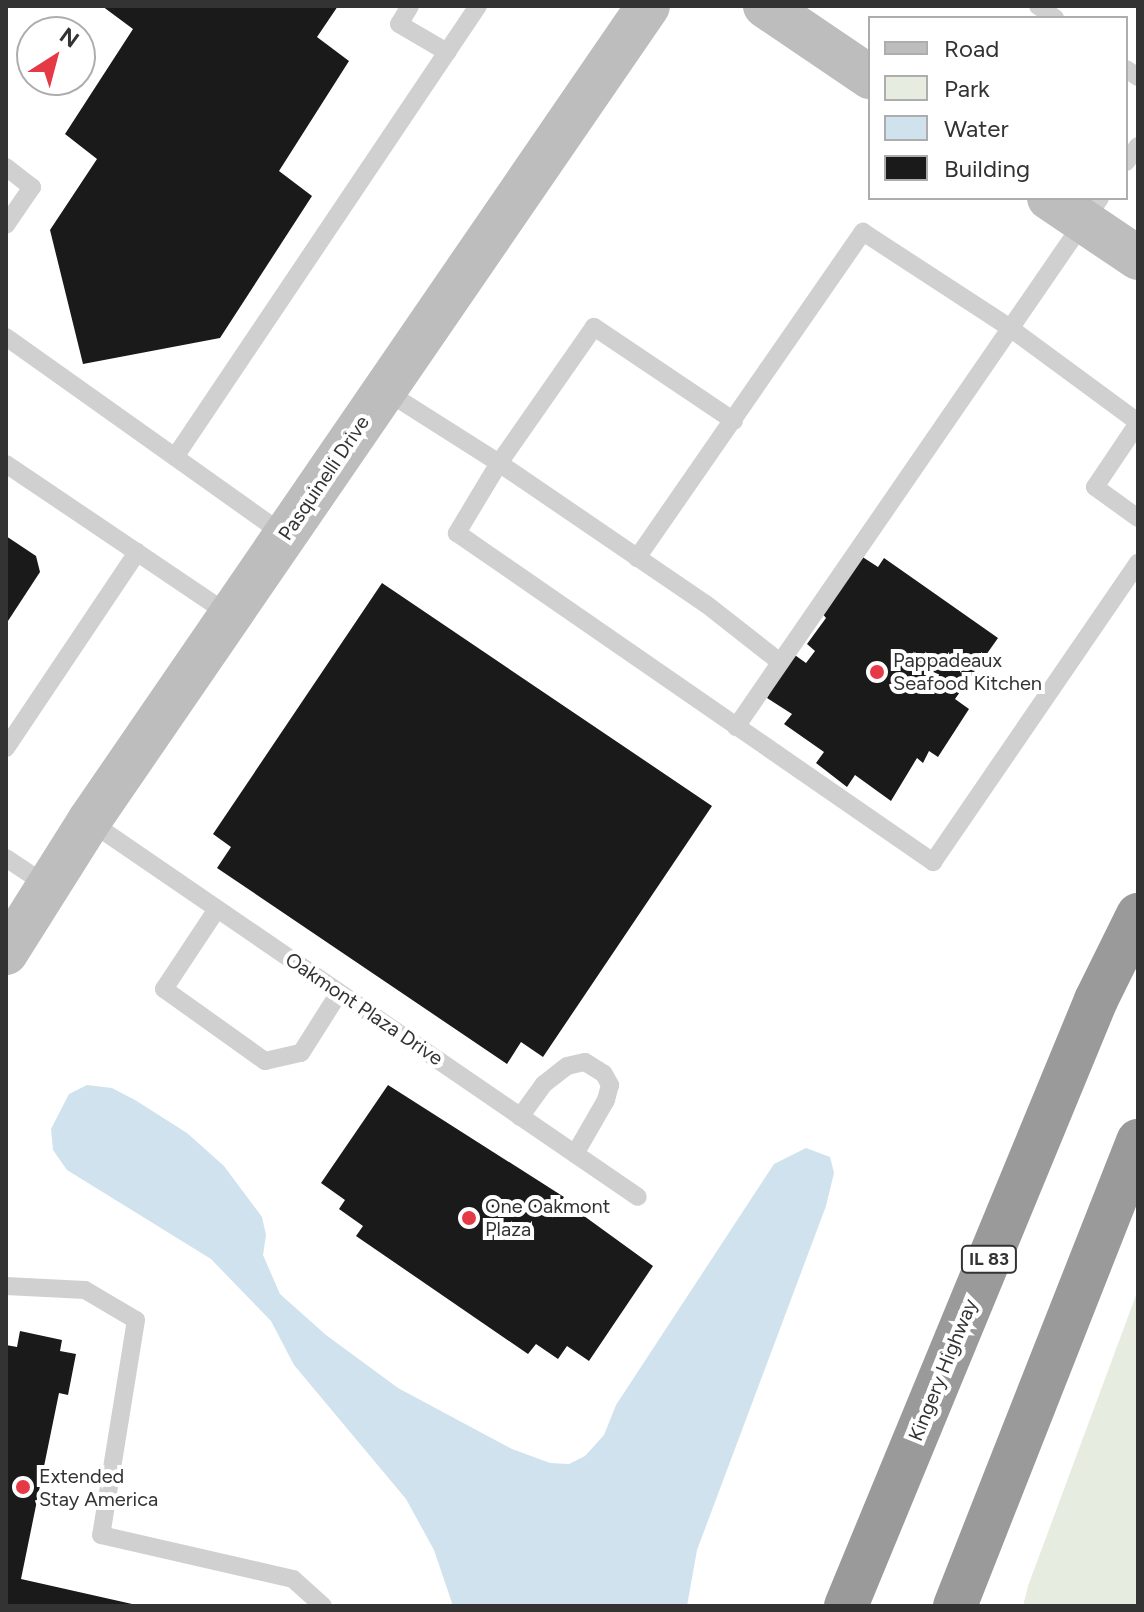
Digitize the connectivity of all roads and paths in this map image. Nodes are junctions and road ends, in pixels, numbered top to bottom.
1 (410, 6) edge
2 (478, 6) edge
3 (648, 6) edge
4 (765, 6) edge
5 (447, 52) junction
6 (868, 76) edge
7 (6, 167) edge
8 (1077, 206) edge
9 (6, 225) edge
10 (1138, 258) edge
11 (1010, 328) junction
12 (6, 337) edge
13 (384, 390) junction
14 (734, 421) junction
15 (1138, 422) edge
16 (175, 457) junction
17 (499, 463) junction
18 (6, 464) edge
19 (1138, 518) edge
20 (285, 535) junction
21 (137, 552) junction
22 (637, 558) junction
23 (1138, 563) edge
24 (230, 615) junction
25 (780, 662) junction
26 (736, 727) junction
27 (6, 748) edge
28 (89, 821) junction
29 (6, 858) edge
30 (48, 886) junction
31 (217, 909) junction
32 (1138, 915) edge
33 (6, 953) edge
34 (339, 993) junction
35 (520, 1117) junction
36 (1138, 1141) edge
37 (575, 1154) junction
38 (638, 1197) dead end
39 (6, 1286) edge
40 (323, 1606) edge
41 (846, 1606) edge
42 (955, 1606) edge

1 - 5 lane
2 - 5 lane
3 - 13 street, Pasquinelli Drive
4 - 6 street
5 - 16 lane
7 - 9 lane
8 - 10 street
8 - 11 lane
11 - 14 lane
11 - 15 lane
11 - 25 lane
12 - 16 lane
13 - 17 lane
13 - 20 street, Pasquinelli Drive
14 - 17 lane
14 - 22 lane
15 - 19 lane
16 - 20 lane
17 - 22 lane
17 - 26 lane
18 - 21 lane
20 - 24 street, Pasquinelli Drive
21 - 24 lane
21 - 27 lane
22 - 25 lane
23 - 26 lane
24 - 28 street, Pasquinelli Drive
25 - 26 lane
28 - 30 street, Pasquinelli Drive
28 - 31 lane, Oakmont Plaza Drive
29 - 30 lane
30 - 33 street, Pasquinelli Drive
31 - 34 lane, Oakmont Plaza Drive
31 - 34 lane
32 - 41 highway, Kingery Highway / IL 83
34 - 35 lane, Oakmont Plaza Drive
35 - 37 lane, Oakmont Plaza Drive
35 - 37 lane
36 - 42 highway
37 - 38 lane, Oakmont Plaza Drive
39 - 40 lane

